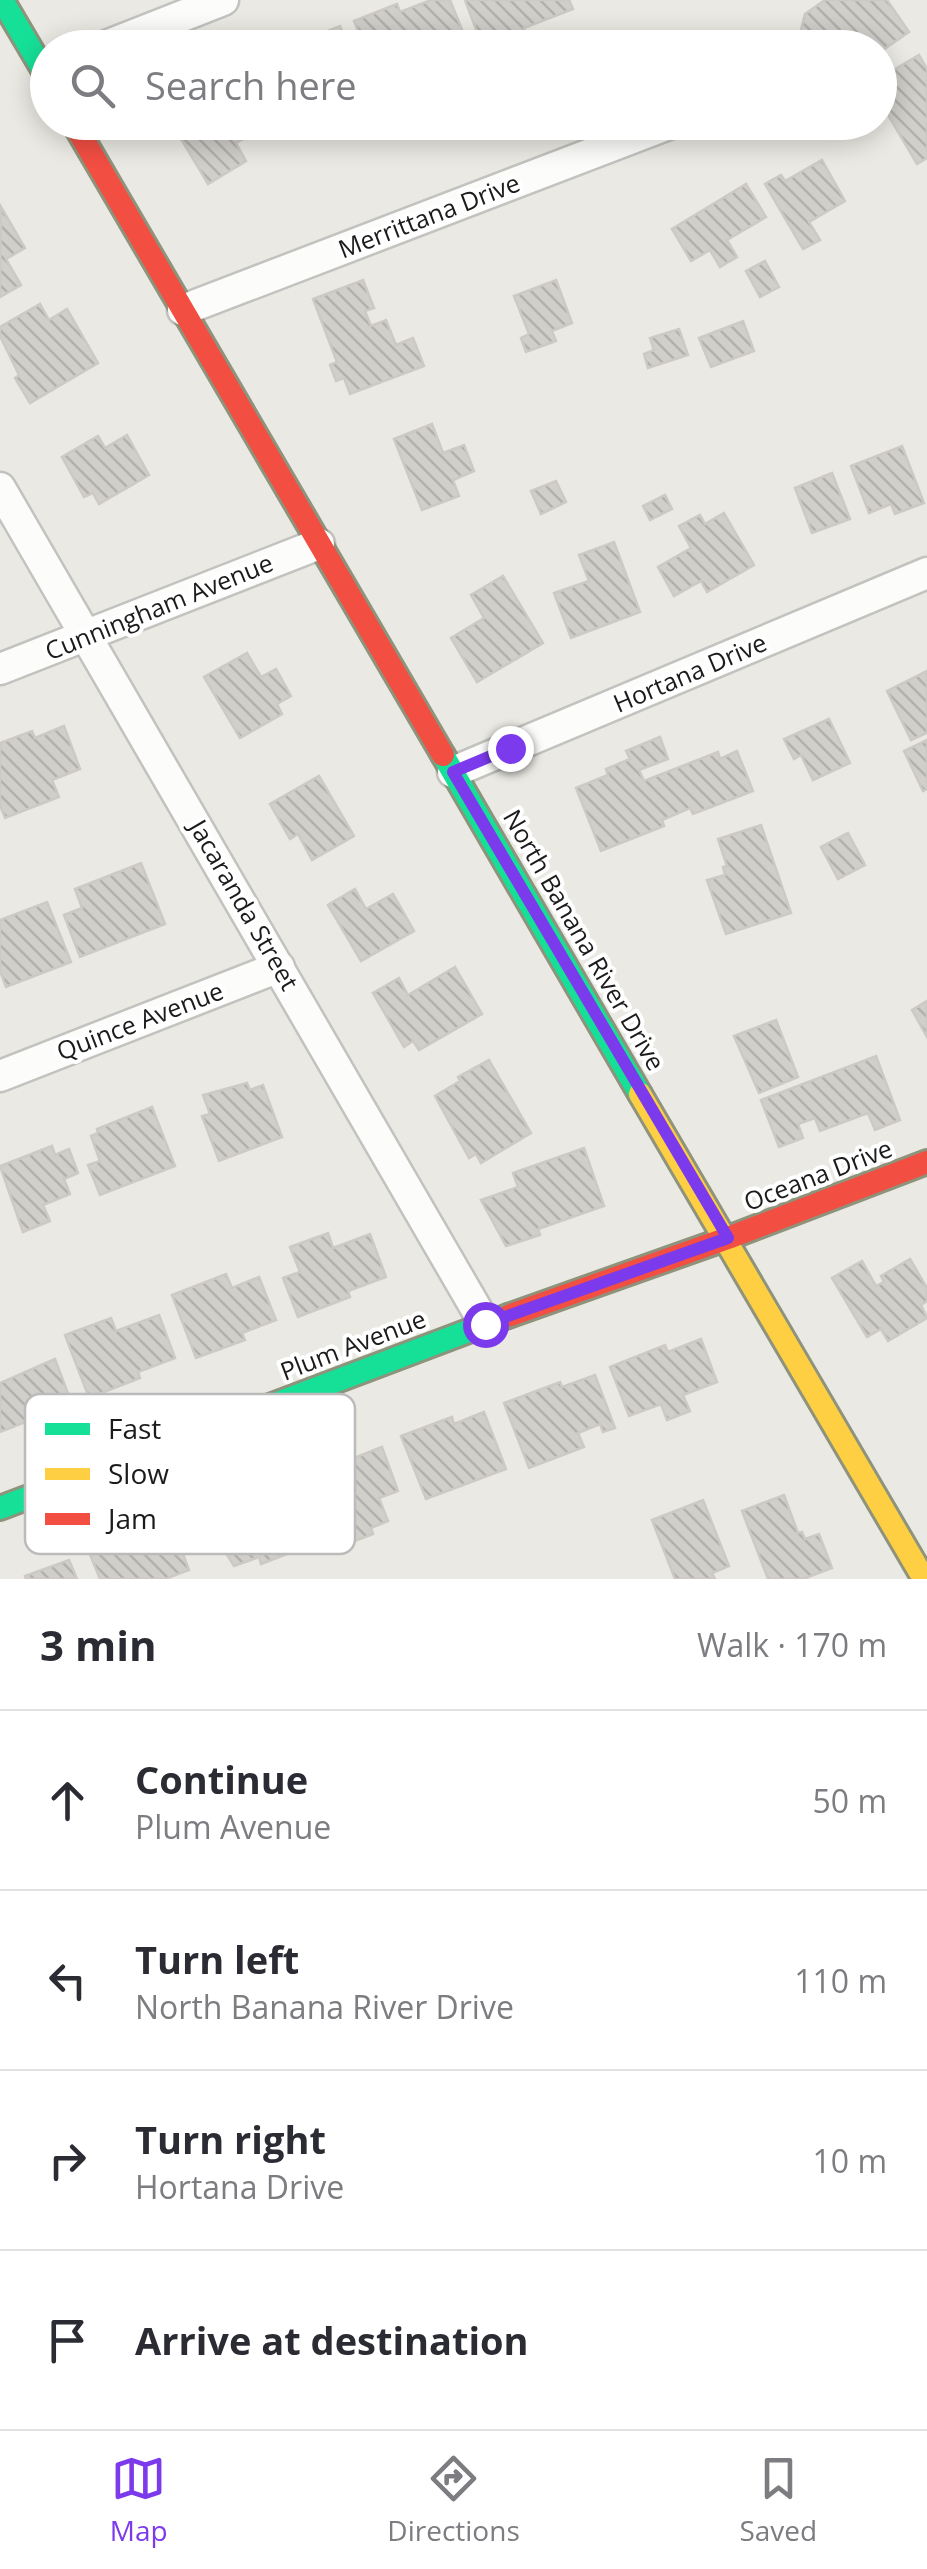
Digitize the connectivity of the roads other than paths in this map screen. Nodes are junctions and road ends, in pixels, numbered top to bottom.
1 (2, 0) edge
2 (223, 0) edge
3 (146, 30) edge
4 (30, 46) edge
5 (84, 140) edge
6 (627, 140) edge
7 (183, 310) junction
8 (0, 488) edge
9 (319, 544) junction
10 (927, 573) edge
11 (88, 636) junction
12 (0, 669) edge
13 (453, 772) junction
14 (279, 967) junction
15 (0, 1076) edge
16 (927, 1162) edge
17 (728, 1238) junction
18 (485, 1324) junction
19 (300, 1394) edge
20 (25, 1499) edge
21 (0, 1508) edge
22 (924, 1579) edge

1 - 4 street
2 - 3 street
5 - 7 street, North Banana River Drive
6 - 7 street, Merrittana Drive
7 - 9 street, North Banana River Drive
8 - 11 street, Jacaranda Street
9 - 11 street, Cunningham Avenue
9 - 13 street, North Banana River Drive
10 - 13 street, Hortana Drive
11 - 12 street, Cunningham Avenue
11 - 14 street, Jacaranda Street
13 - 17 street, North Banana River Drive
14 - 15 street, Quince Avenue
14 - 18 street, Jacaranda Street
16 - 17 street, Oceana Drive
17 - 18 street, Plum Avenue
17 - 22 street, North Banana River Drive
18 - 19 street, Plum Avenue
20 - 21 street, Plum Avenue

